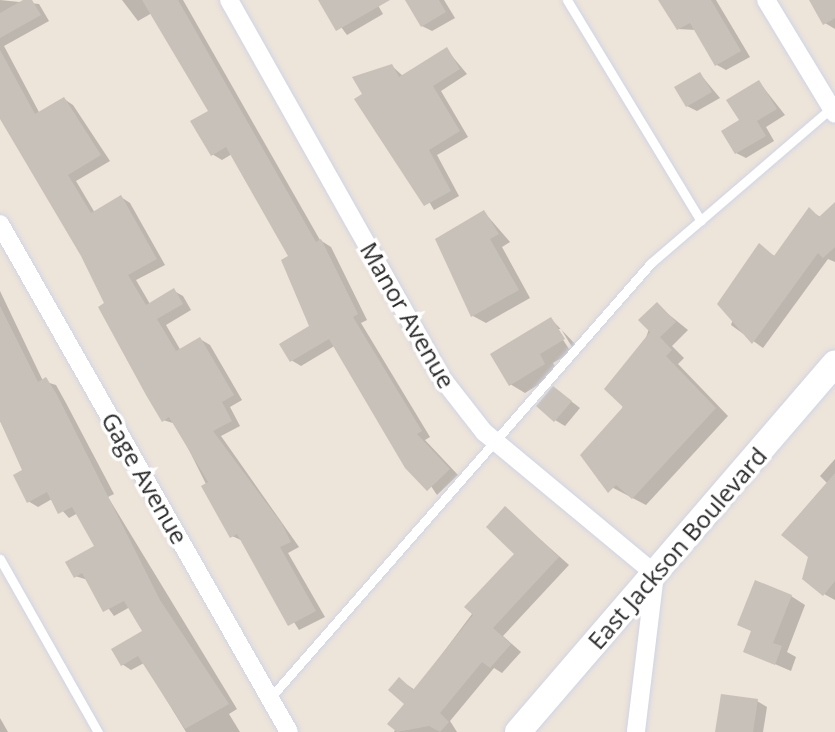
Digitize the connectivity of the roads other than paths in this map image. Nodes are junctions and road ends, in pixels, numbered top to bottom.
1 (229, 0) edge
2 (567, 0) edge
3 (766, 0) edge
4 (834, 108) edge
5 (701, 221) junction
6 (0, 224) edge
7 (835, 363) edge
8 (495, 442) junction
9 (0, 559) edge
10 (655, 574) junction
11 (270, 698) junction
12 (98, 732) edge
13 (289, 732) edge
14 (518, 732) edge
15 (636, 732) edge

1 - 8 street, Manor Avenue
2 - 5 lane
3 - 4 street
4 - 5 lane
5 - 8 lane
6 - 11 street, Gage Avenue
7 - 10 main road, East Jackson Boulevard
8 - 10 street, Manor Avenue
8 - 11 lane
9 - 12 lane
10 - 14 main road, East Jackson Boulevard
10 - 15 street
11 - 13 street, Gage Avenue

